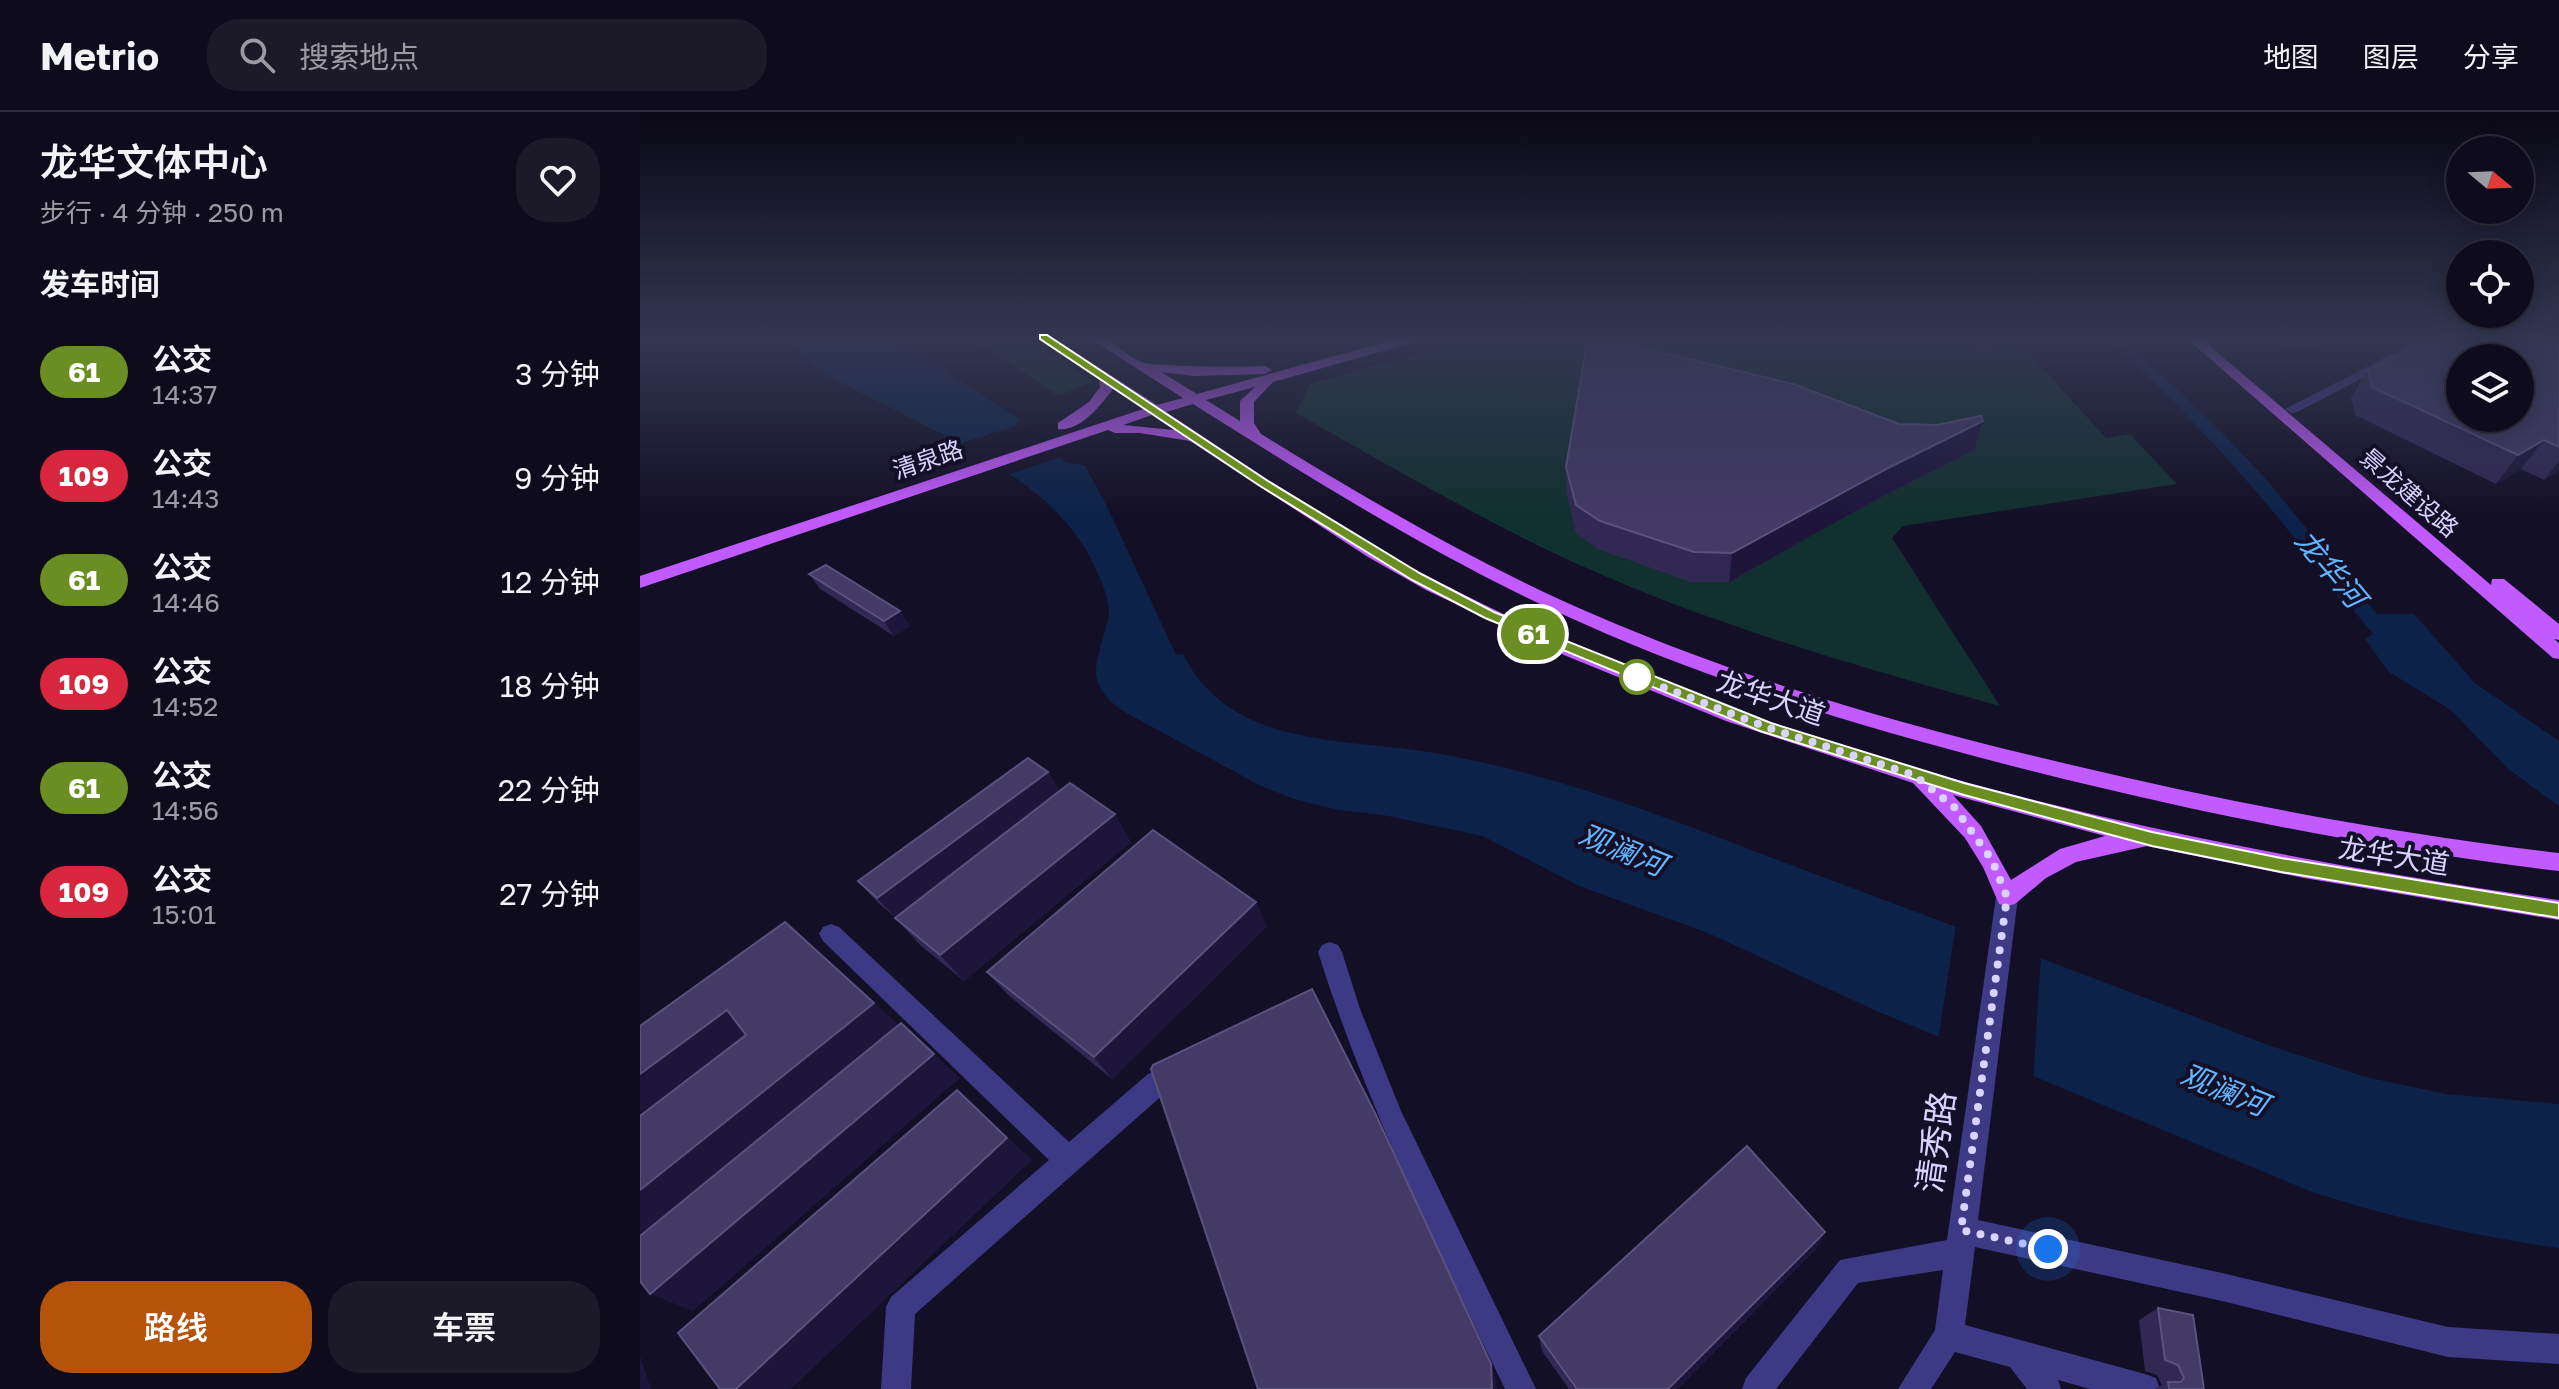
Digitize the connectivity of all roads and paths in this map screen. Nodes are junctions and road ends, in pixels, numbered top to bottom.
1 (1101, 397) edge
2 (1137, 397) edge
3 (1184, 397) edge
4 (1193, 397) edge
5 (1251, 397) edge
6 (2260, 397) edge
7 (2277, 397) edge
8 (2317, 397) edge
9 (1150, 405) junction
10 (2292, 409) junction
11 (1069, 430) junction
12 (1254, 435) junction
13 (1200, 439) junction
14 (944, 473) junction
15 (640, 568) edge
16 (640, 582) edge
17 (2559, 634) edge
18 (2559, 653) edge
19 (1914, 775) junction
20 (2152, 839) junction
21 (2559, 862) edge
22 (2007, 897) junction
23 (2559, 910) edge
24 (831, 934) dead end
25 (1330, 952) dead end
26 (1157, 1083) edge
27 (1069, 1160) junction
28 (1960, 1242) junction
29 (1949, 1335) junction
30 (2559, 1349) edge
31 (2020, 1355) junction
32 (896, 1389) edge
33 (1521, 1389) edge
34 (1757, 1389) edge
35 (1913, 1389) edge
36 (2046, 1389) edge
37 (2145, 1389) edge

1 - 11 main road
2 - 9 main road, 龙华大道
3 - 9 main road, 清泉路
4 - 12 main road, 龙华大道
5 - 12 main road
6 - 18 main road, 景龙建设路
7 - 10 main road, 景龙建设路
8 - 10 street
9 - 11 main road, 清泉路
9 - 13 main road, 龙华大道
10 - 17 main road, 景龙建设路
11 - 13 main road
11 - 14 main road, 清泉路
12 - 21 main road, 龙华大道
13 - 19 main road, 龙华大道
14 - 15 main road, 清泉路
14 - 16 main road, 清泉路
19 - 20 main road, 龙华大道
19 - 22 main road
20 - 22 main road
20 - 23 main road, 龙华大道
22 - 28 street, 清秀路
24 - 27 street
25 - 33 street
26 - 27 street
27 - 32 street
28 - 29 street, 清秀路
28 - 30 street
28 - 34 street
29 - 31 street
29 - 35 street, 清秀路
31 - 36 street
31 - 37 street

